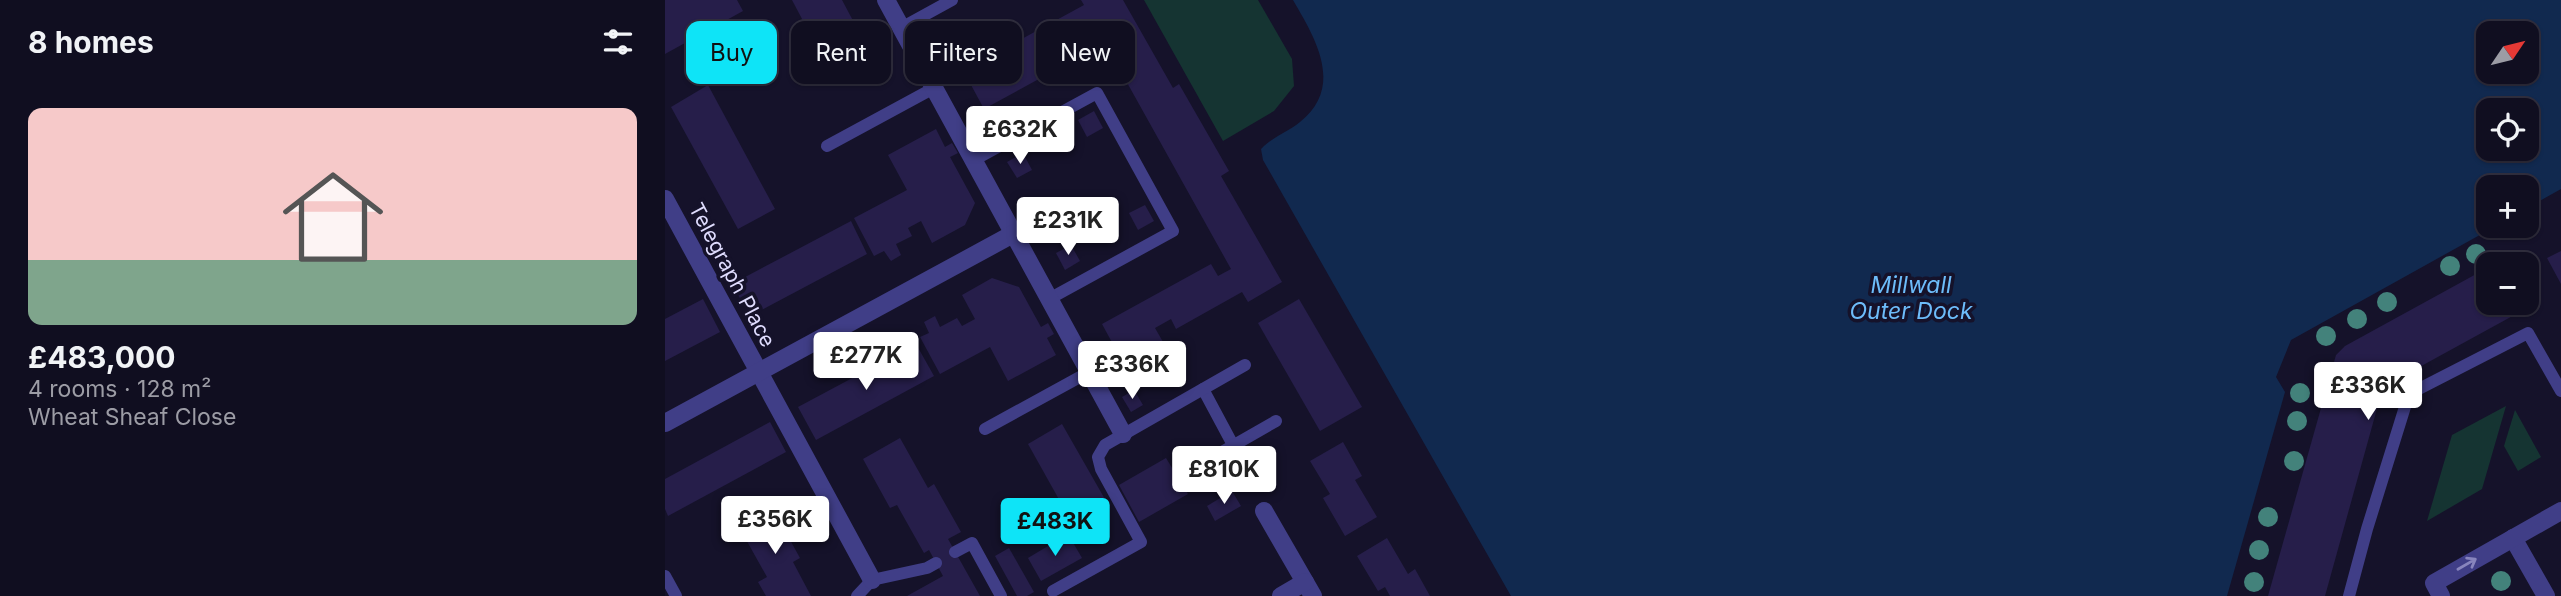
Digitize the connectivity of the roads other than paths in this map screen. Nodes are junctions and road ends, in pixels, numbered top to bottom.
1 (886, 0) edge
2 (952, 0) edge
3 (901, 28) junction
4 (934, 88) junction
5 (827, 146) dead end
6 (974, 160) junction
7 (665, 199) edge
8 (1015, 233) junction
9 (1049, 299) junction
10 (1245, 365) dead end
11 (1089, 372) junction
12 (759, 373) junction
13 (1203, 389) junction
14 (2561, 391) edge
15 (1276, 421) dead end
16 (665, 424) edge
17 (985, 429) dead end
18 (1123, 434) junction
19 (1233, 445) junction
20 (1201, 464) dead end
21 (1264, 511) dead end
22 (2561, 511) edge
23 (2513, 538) junction
24 (955, 552) dead end
25 (936, 563) dead end
26 (665, 576) edge
27 (872, 580) junction
28 (1309, 589) edge
29 (1053, 591) dead end
30 (676, 596) edge
31 (857, 596) edge
32 (1002, 596) edge
33 (1281, 596) edge
34 (2349, 596) edge
35 (2441, 596) edge
36 (2546, 596) edge

1 - 3 street
2 - 3 lane
3 - 4 street
4 - 5 lane
4 - 6 street
6 - 8 street
6 - 9 lane
7 - 12 street, Telegraph Place
8 - 9 street
8 - 12 street, Telegraph Place
9 - 11 street
10 - 13 lane
11 - 17 lane
11 - 18 street
12 - 16 street, Telegraph Place
12 - 27 street, Telegraph Place
13 - 18 lane
13 - 19 lane
14 - 34 lane
15 - 19 lane
18 - 29 lane
19 - 20 lane
21 - 28 street
22 - 23 street
35 -> 23 street
23 - 36 street
24 - 32 lane
25 - 27 lane
26 - 30 lane
27 - 31 lane
28 - 33 street

